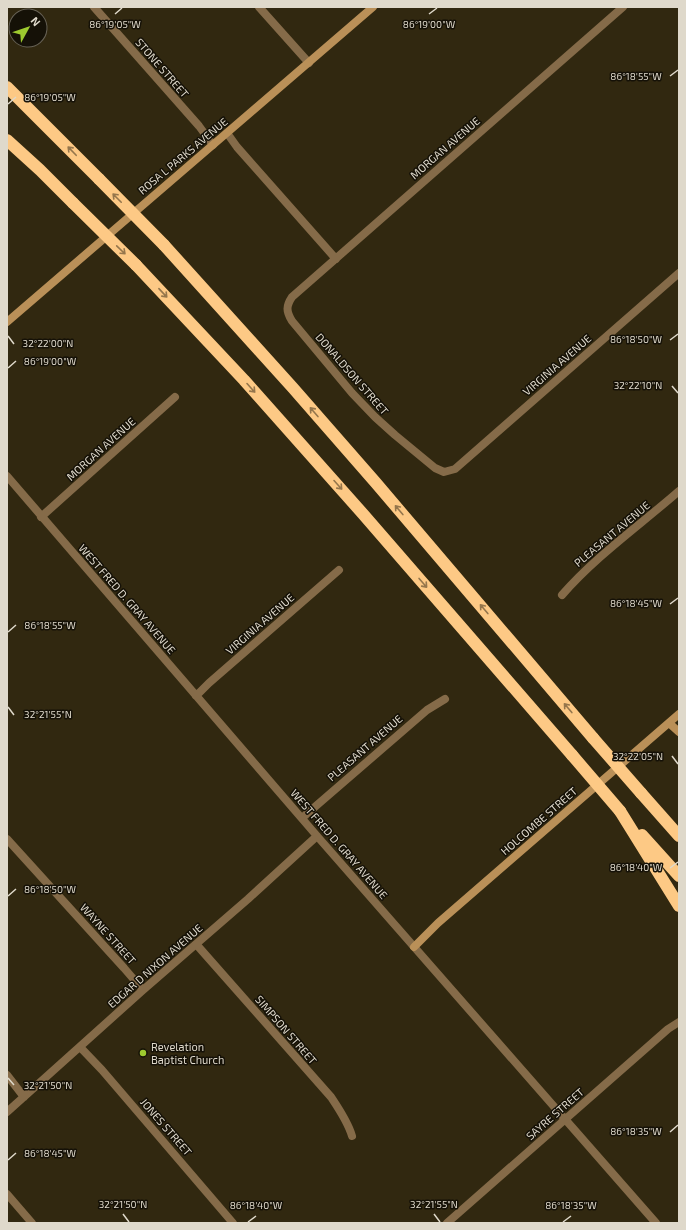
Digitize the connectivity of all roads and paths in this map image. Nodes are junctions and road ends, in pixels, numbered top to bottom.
1 (94, 7) edge
2 (259, 7) edge
3 (373, 7) edge
4 (623, 7) edge
5 (309, 63) junction
6 (7, 87) edge
7 (227, 134) junction
8 (7, 140) edge
9 (213, 145) junction
10 (336, 259) junction
11 (679, 273) edge
12 (287, 309) joint
13 (7, 322) edge
14 (175, 397) dead end
15 (449, 471) joint
16 (7, 476) edge
17 (679, 491) edge
18 (41, 517) junction
19 (339, 570) dead end
20 (562, 596) dead end
21 (196, 696) junction
22 (446, 699) dead end
23 (679, 714) edge
24 (669, 722) junction
25 (679, 732) edge
26 (641, 792) junction
27 (620, 811) junction
28 (302, 818) junction
29 (679, 823) edge
30 (317, 836) junction
31 (679, 836) edge
32 (7, 839) edge
33 (679, 876) edge
34 (679, 906) edge
35 (196, 944) junction
36 (414, 947) junction
37 (143, 990) junction
38 (679, 1022) edge
39 (80, 1047) junction
40 (7, 1075) edge
41 (24, 1097) junction
42 (7, 1112) edge
43 (566, 1119) junction
44 (352, 1136) dead end
45 (7, 1194) edge
46 (32, 1223) edge
47 (233, 1223) edge
48 (447, 1223) edge
49 (656, 1223) edge

1 - 9 street, STONE STREET
2 - 5 street
3 - 5 street, ROSA L PARKS AVENUE
4 - 10 street, MORGAN AVENUE
5 - 7 street, ROSA L PARKS AVENUE
26 -> 6 highway, bridge
7 - 9 street, ROSA L PARKS AVENUE
7 - 10 street
8 -> 27 highway, bridge
9 - 13 street, ROSA L PARKS AVENUE
10 - 12 street, MORGAN AVENUE
11 - 15 street, VIRGINIA AVENUE
12 - 15 street, DONALDSON STREET
14 - 18 street, MORGAN AVENUE
16 - 18 street, WEST FRED D. GRAY AVENUE
17 - 20 street, PLEASANT AVENUE
18 - 21 street, WEST FRED D. GRAY AVENUE
19 - 21 street, VIRGINIA AVENUE
21 - 28 street, WEST FRED D. GRAY AVENUE
22 - 28 street, PLEASANT AVENUE
23 - 24 street, HOLCOMBE STREET
24 - 25 street
24 - 36 street, HOLCOMBE STREET
26 - 29 highway
26 - 31 highway
27 - 33 highway
27 - 34 highway
28 - 30 street, WEST FRED D. GRAY AVENUE
30 - 35 street, EDGAR D NIXON AVENUE
30 - 36 street, WEST FRED D. GRAY AVENUE
32 - 37 street, WAYNE STREET
35 - 37 street, EDGAR D NIXON AVENUE
35 - 44 street, SIMPSON STREET
36 - 43 street, WEST FRED D. GRAY AVENUE
37 - 39 street, EDGAR D NIXON AVENUE
38 - 43 street, SAYRE STREET
39 - 41 street, EDGAR D NIXON AVENUE
39 - 47 street, JONES STREET
40 - 41 street
41 - 42 street, EDGAR D NIXON AVENUE
43 - 48 street, SAYRE STREET
43 - 49 street, WEST FRED D. GRAY AVENUE
45 - 46 street

